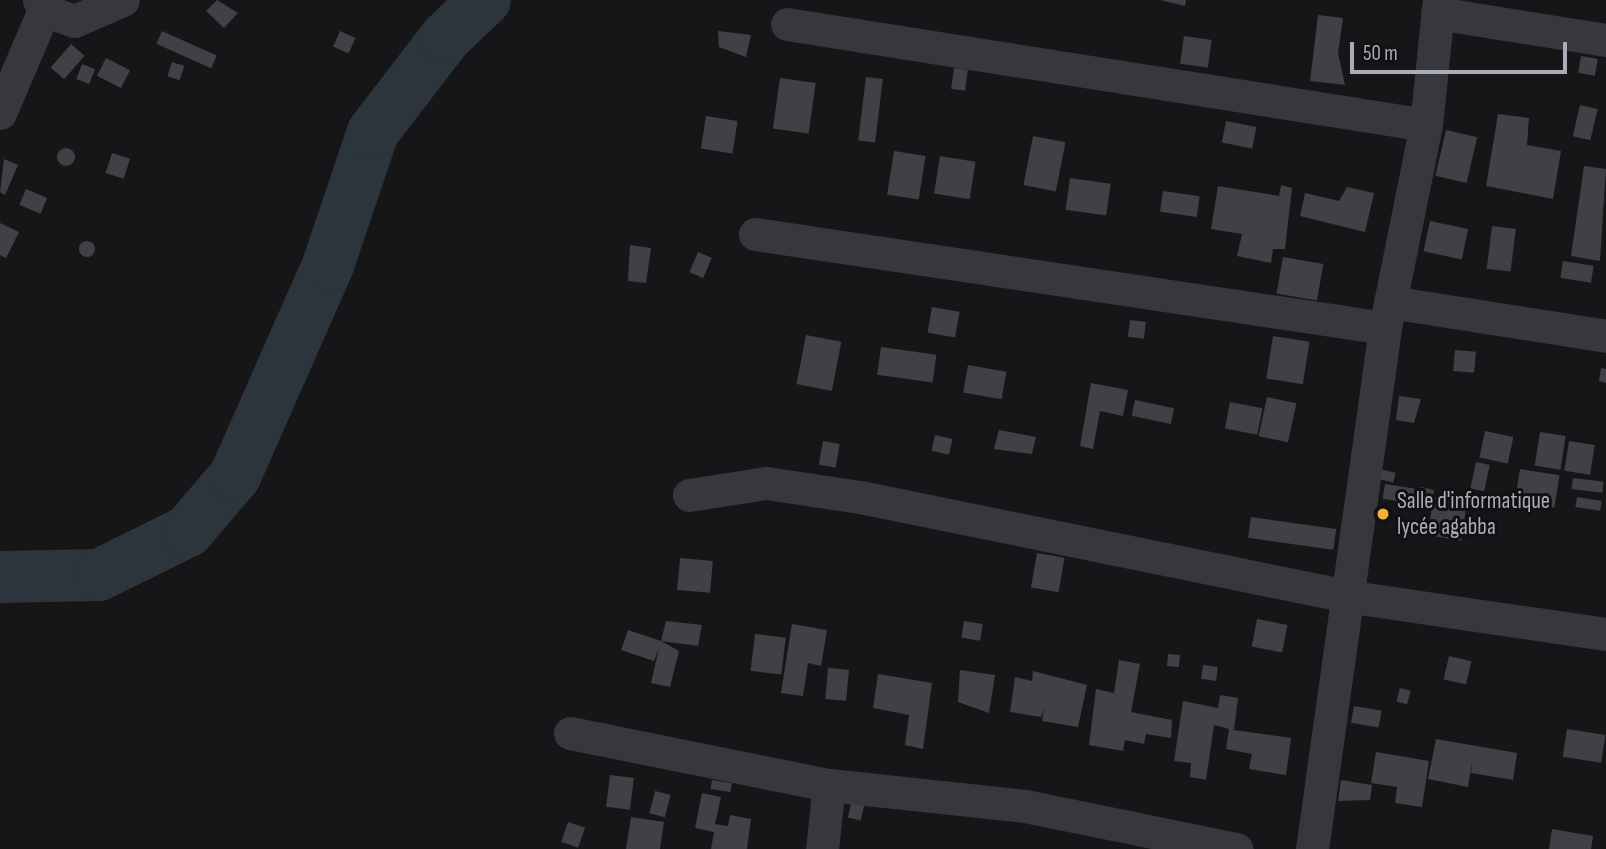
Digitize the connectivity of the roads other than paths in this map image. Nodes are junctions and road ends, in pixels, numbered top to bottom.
1 (124, 0) edge
2 (42, 5) edge
3 (1438, 6) edge
4 (787, 23) dead end
5 (1606, 40) edge
6 (0, 113) edge
7 (1426, 125) junction
8 (755, 234) dead end
9 (1387, 315) junction
10 (1606, 336) edge
11 (690, 495) dead end
12 (1352, 597) junction
13 (1606, 634) edge
14 (570, 733) dead end
15 (829, 785) junction
16 (822, 849) edge
17 (1235, 849) edge
18 (1312, 849) edge

1 - 2 street
2 - 6 street
3 - 5 street
3 - 7 street
4 - 7 street
7 - 9 street
8 - 9 street
9 - 10 street
9 - 12 street
11 - 12 street
12 - 13 street
12 - 18 street
14 - 15 street
15 - 16 street
15 - 17 street

